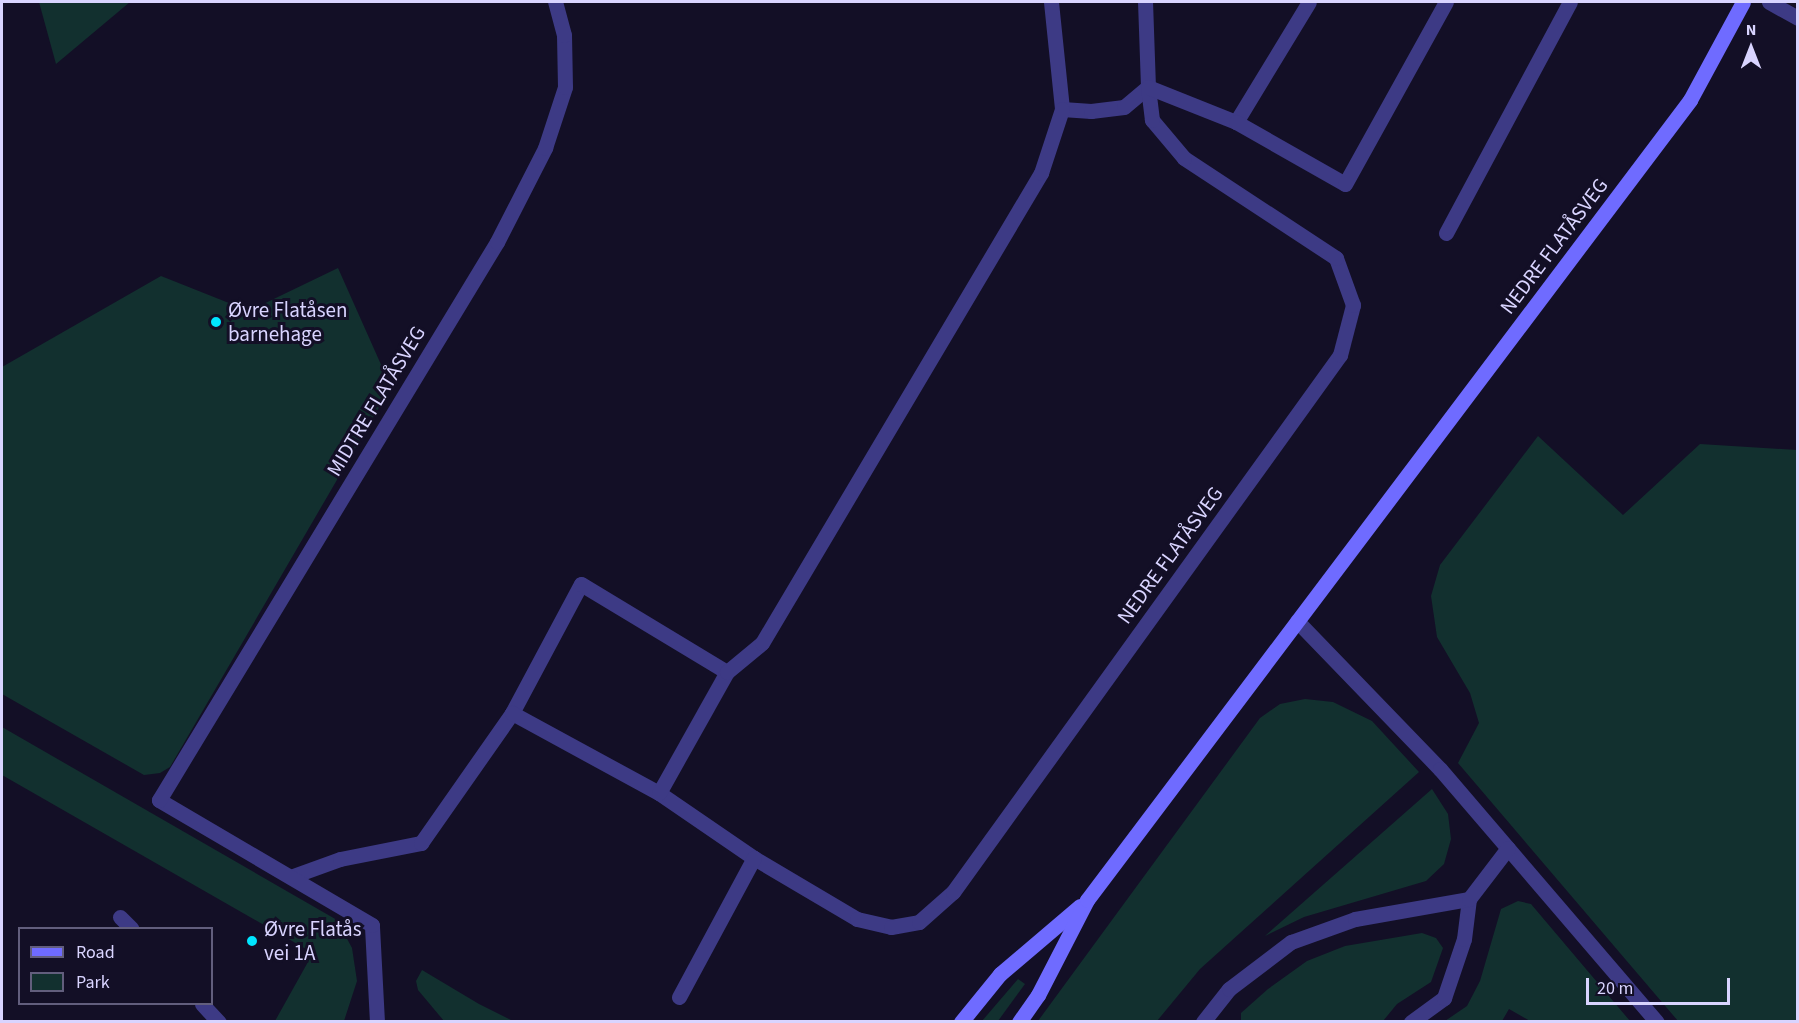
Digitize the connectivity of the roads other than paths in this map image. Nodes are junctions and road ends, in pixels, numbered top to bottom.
1 (555, 2) edge
2 (1051, 2) edge
3 (1145, 2) edge
4 (1309, 2) edge
5 (1446, 2) edge
6 (1570, 2) edge
7 (1743, 2) edge
8 (1769, 2) edge
9 (1797, 18) edge
10 (1148, 87) junction
11 (1062, 109) junction
12 (1236, 122) junction
13 (1446, 233) dead end
14 (1298, 621) junction
15 (728, 672) junction
16 (512, 713) junction
17 (659, 793) junction
18 (1508, 848) junction
19 (754, 858) junction
20 (293, 876) junction
21 (1469, 899) junction
22 (1087, 900) junction
23 (679, 997) dead end
24 (203, 1005) edge
25 (219, 1022) edge
26 (377, 1022) edge
27 (962, 1022) edge
28 (1019, 1022) edge
29 (1203, 1022) edge
30 (1410, 1022) edge
31 (1657, 1022) edge

1 - 20 street, MIDTRE FLATÅSVEG
2 - 11 street
3 - 10 street, NEDRE FLATÅSVEG
4 - 12 street
5 - 12 street
6 - 13 street
7 - 14 street, NEDRE FLATÅSVEG
8 - 9 street
10 - 11 street
10 - 12 street
10 - 19 street, NEDRE FLATÅSVEG
11 - 15 street
14 - 18 street
14 - 22 street, NEDRE FLATÅSVEG
15 - 16 street
15 - 17 street
16 - 17 street, NEDRE FLATÅSVEG
16 - 20 street
17 - 19 street, NEDRE FLATÅSVEG
18 - 21 street
18 - 31 street
19 - 23 street
20 - 26 street
21 - 29 street
21 - 30 street
22 - 27 street, NEDRE FLATÅSVEG
22 - 28 street, NEDRE FLATÅSVEG
24 - 25 street

